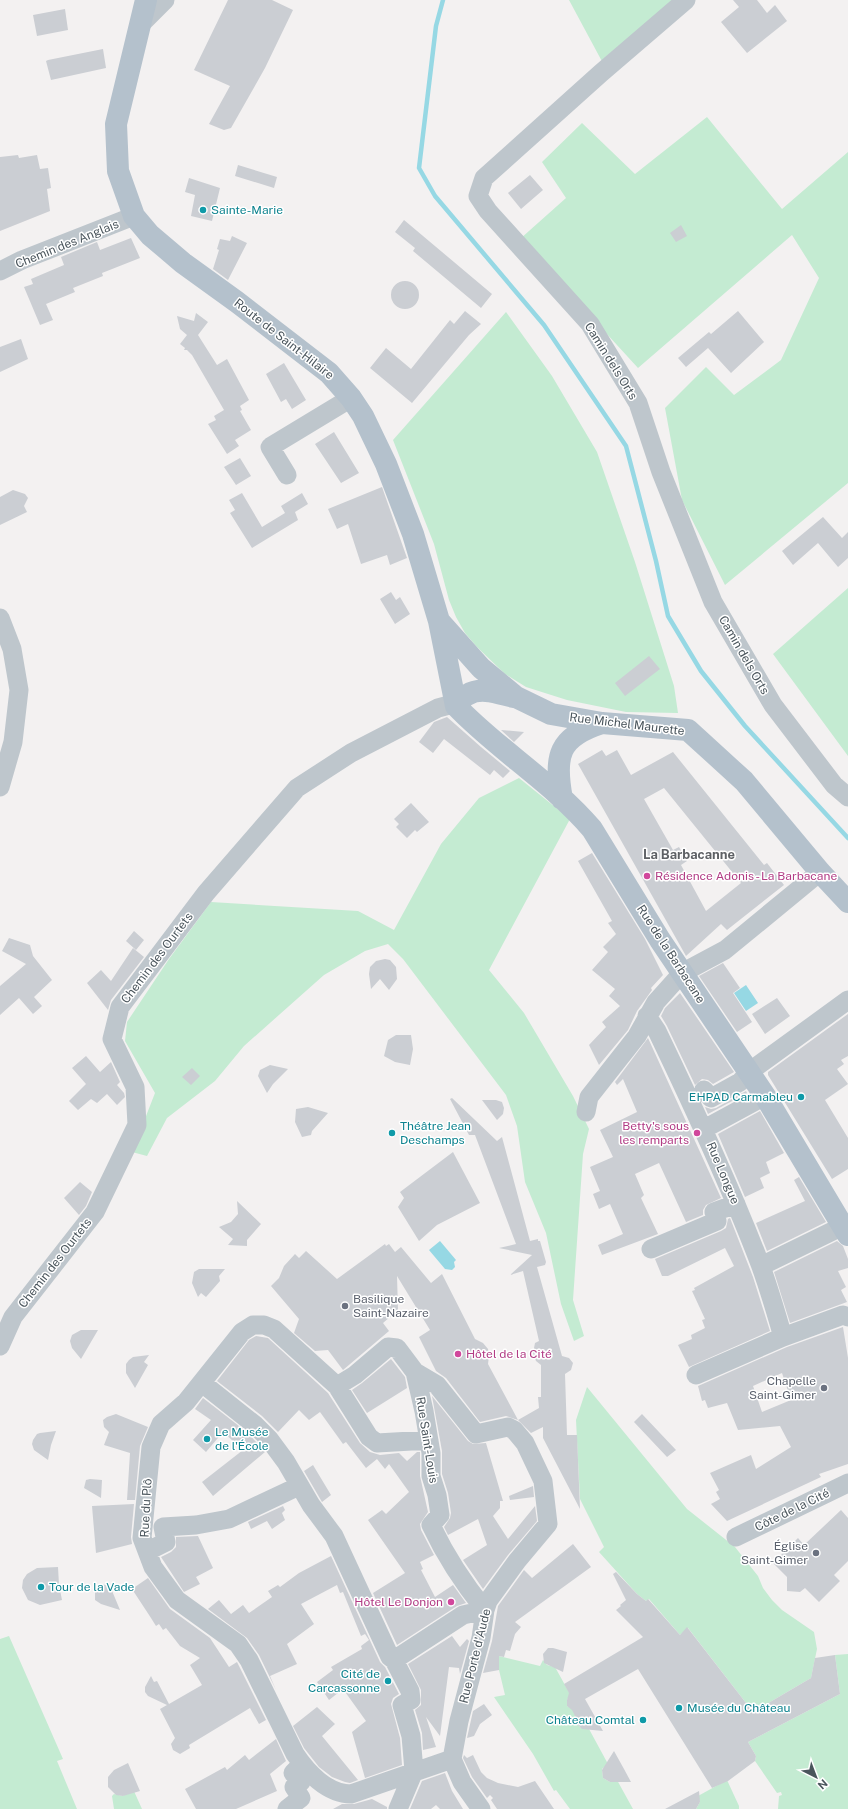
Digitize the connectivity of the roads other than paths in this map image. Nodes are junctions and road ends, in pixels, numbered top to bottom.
1 (146, 0) edge
2 (165, 0) edge
3 (686, 0) edge
4 (139, 26) junction
5 (134, 216) junction
6 (0, 271) edge
7 (351, 398) junction
8 (288, 475) dead end
9 (0, 618) edge
10 (439, 621) junction
11 (462, 646) junction
12 (516, 697) junction
13 (456, 706) junction
14 (602, 722) junction
15 (0, 787) edge
16 (848, 797) edge
17 (562, 799) junction
18 (820, 872) junction
19 (848, 902) edge
20 (682, 973) junction
21 (848, 1000) edge
22 (647, 1016) junction
23 (749, 1072) junction
24 (704, 1090) dead end
25 (765, 1096) junction
26 (586, 1112) dead end
27 (704, 1128) junction
28 (736, 1204) junction
29 (846, 1230) edge
30 (651, 1249) dead end
31 (761, 1266) junction
32 (848, 1317) edge
33 (784, 1337) junction
34 (0, 1346) edge
35 (415, 1372) junction
36 (696, 1375) dead end
37 (202, 1383) junction
38 (337, 1386) junction
39 (429, 1440) junction
40 (848, 1483) edge
41 (299, 1486) junction
42 (736, 1537) dead end
43 (148, 1551) junction
44 (485, 1610) junction
45 (394, 1660) junction
46 (452, 1758) junction
47 (299, 1759) junction
48 (414, 1771) junction
49 (363, 1790) junction
50 (398, 1807) edge
51 (287, 1809) edge
52 (481, 1809) edge

1 - 4 main road, Route de Saint-Hilaire
2 - 4 street
3 - 16 street, Camin dels Orts
4 - 5 main road, Route de Saint-Hilaire
5 - 6 street, Chemin des Anglais
5 - 7 main road, Route de Saint-Hilaire
7 - 8 street
7 - 10 main road, Route de Saint-Hilaire
9 - 15 street
10 - 11 main road, Rue Michel Maurette
10 - 13 main road, Route de Saint-Hilaire
11 - 12 main road, Rue Michel Maurette
11 - 13 main road
12 - 13 main road
12 - 14 main road, Rue Michel Maurette
13 - 17 main road, Rue de la Barbacane
13 - 34 street, Chemin des Ourtets
14 - 17 main road
14 - 18 main road, Rue Michel Maurette
17 - 20 main road, Rue de la Barbacane
18 - 19 main road, Rue Michel Maurette
18 - 20 street
20 - 22 street
20 - 23 main road, Rue de la Barbacane
21 - 23 street
22 - 26 street
22 - 27 street, Rue Longue
23 - 24 street
23 - 25 main road, Rue de la Barbacane
25 - 27 street
25 - 29 main road, Rue de la Barbacane
27 - 28 street, Rue Longue
28 - 30 street
28 - 31 street, Rue Longue
29 - 31 street
31 - 33 street, Rue Longue
32 - 33 street
33 - 36 street
35 - 38 street
35 - 39 street, Rue Saint-Louis
35 - 44 street, Rue Porte d'Aude
37 - 38 street, Rue du Plô
37 - 41 street
37 - 43 street, Rue du Plô
38 - 39 street
39 - 44 street, Rue Saint-Louis
40 - 42 street, Côte de la Cité
41 - 43 street
41 - 45 street
43 - 47 street, Rue du Plô
44 - 45 street
44 - 46 street, Rue Porte d'Aude
45 - 48 street
46 - 48 street
46 - 52 street
47 - 49 street, Rue du Plô
47 - 51 street
48 - 49 street
48 - 50 street
49 - 50 street

